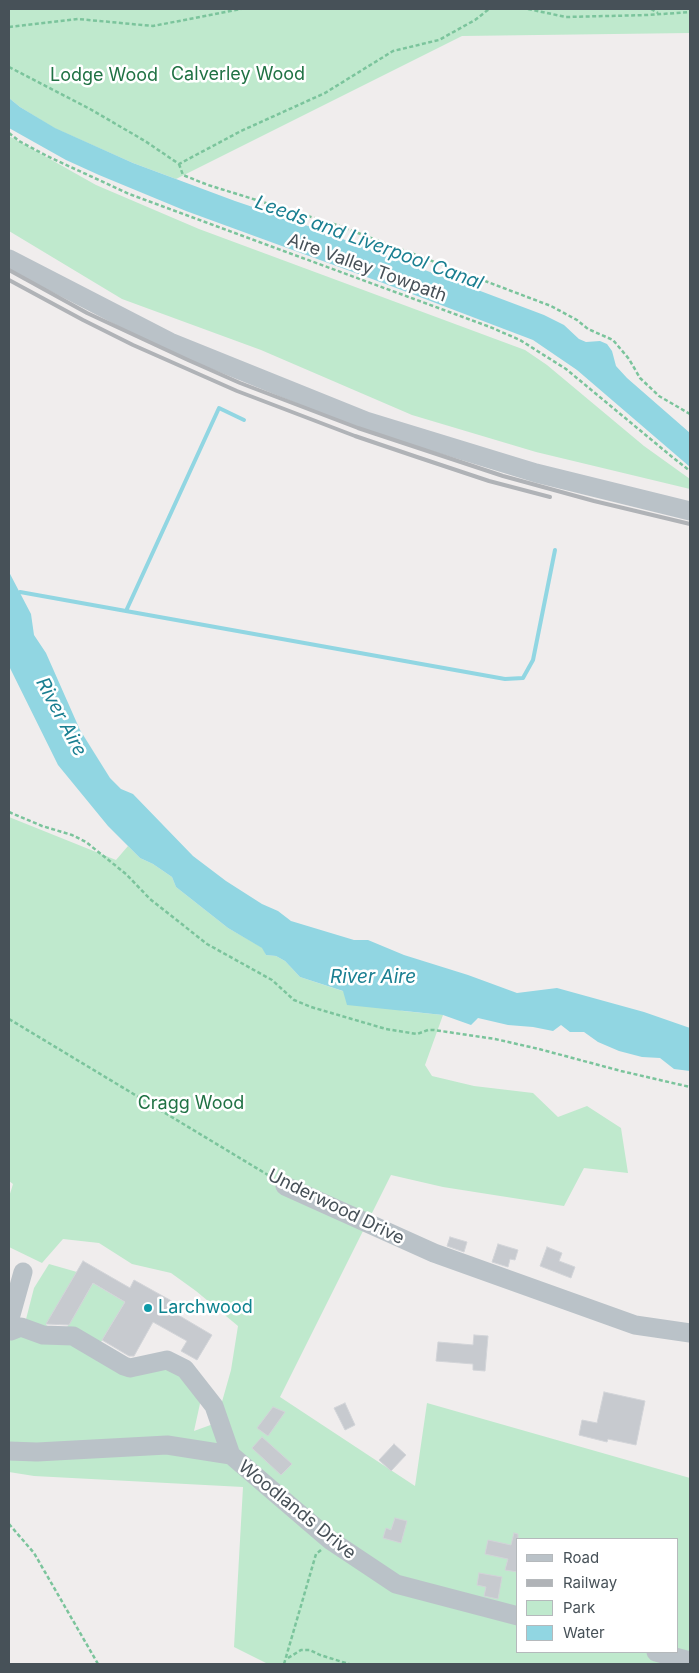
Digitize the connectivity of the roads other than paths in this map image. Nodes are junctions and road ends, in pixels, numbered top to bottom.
1 (9, 259) edge
2 (690, 511) edge
3 (285, 1186) road end
4 (23, 1272) dead end
5 (690, 1333) edge
6 (9, 1451) edge
7 (230, 1455) junction
8 (516, 1615) edge
9 (660, 1653) edge
10 (690, 1661) edge

1 - 2 street
3 - 5 street, Underwood Drive
4 - 7 street
6 - 7 street, Woodlands Drive
7 - 8 street, Woodlands Drive
9 - 10 street

